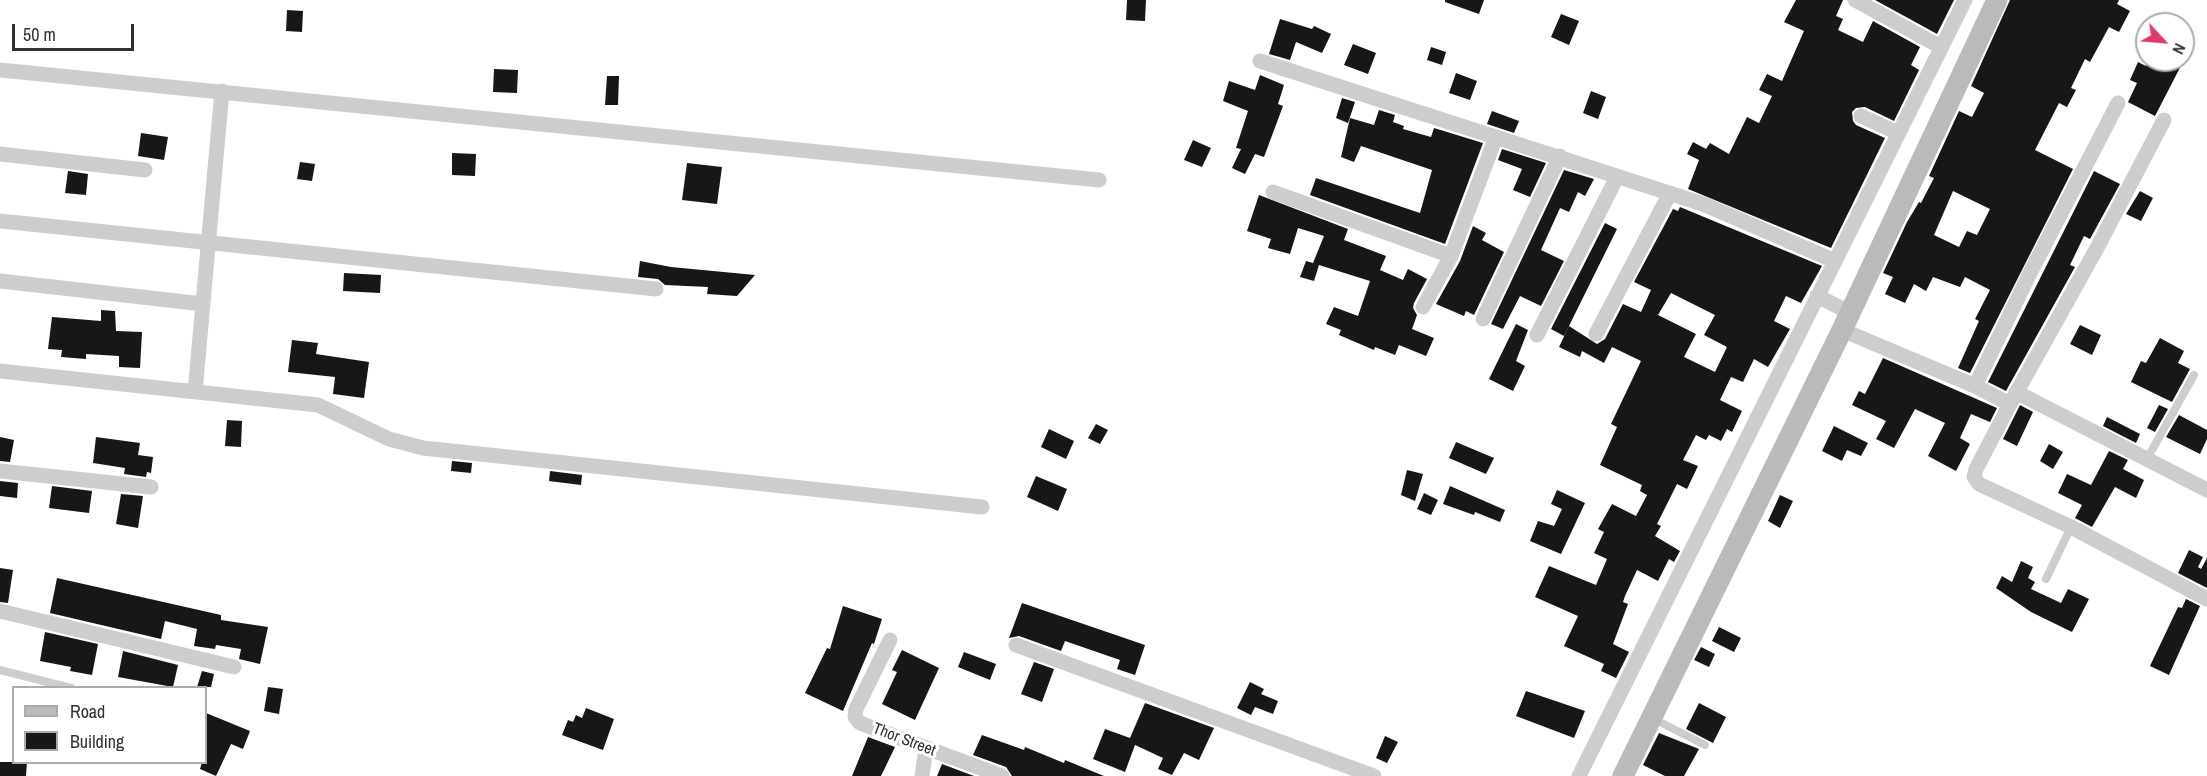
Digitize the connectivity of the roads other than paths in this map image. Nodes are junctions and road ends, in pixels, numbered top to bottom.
1 (1855, 0) edge
2 (1978, 6) edge
3 (1941, 47) junction
4 (1260, 61) dead end
5 (0, 70) edge
6 (222, 91) junction
7 (2118, 103) dead end
8 (1862, 116) dead end
9 (2164, 120) dead end
10 (1898, 133) junction
11 (1496, 137) junction
12 (0, 154) edge
13 (1560, 156) junction
14 (145, 170) dead end
15 (1617, 177) junction
16 (1099, 180) dead end
17 (1273, 192) dead end
18 (1670, 193) junction
19 (0, 221) edge
20 (208, 241) junction
21 (1451, 256) junction
22 (1835, 261) junction
23 (0, 281) edge
24 (656, 290) dead end
25 (1820, 297) junction
26 (203, 304) junction
27 (1423, 308) dead end
28 (1844, 317) junction
29 (1483, 319) dead end
30 (1596, 334) dead end
31 (1537, 335) dead end
32 (0, 371) edge
33 (2194, 375) dead end
34 (1975, 386) junction
35 (195, 392) junction
36 (2013, 398) junction
37 (2147, 459) junction
38 (0, 471) edge
39 (151, 487) dead end
40 (2207, 490) edge
41 (982, 507) dead end
42 (2071, 527) junction
43 (2046, 579) dead end
44 (2207, 599) edge
45 (0, 611) edge
46 (890, 640) dead end
47 (1016, 645) dead end
48 (234, 667) dead end
49 (0, 670) edge
50 (67, 686) edge
51 (1650, 717) junction
52 (1705, 745) dead end
53 (926, 749) junction
54 (922, 776) edge
55 (1002, 776) edge
56 (1374, 776) edge
57 (1579, 776) edge
58 (1623, 776) edge

1 - 3 street
2 - 3 street
2 - 28 street
3 - 10 street
4 - 11 street
5 - 6 street
6 - 16 street
6 - 20 street
7 - 34 street
8 - 10 street
9 - 36 street
10 - 22 street
11 - 13 street
11 - 21 street
12 - 14 street
13 - 15 street
13 - 29 street
15 - 18 street
15 - 31 street
17 - 21 street
18 - 22 street
18 - 30 street
19 - 20 street
20 - 24 street
20 - 26 street
21 - 27 street
22 - 25 street
23 - 26 street
25 - 28 street
25 - 57 street
26 - 35 street
28 - 34 street
28 - 51 street
32 - 35 street
33 - 37 lane
34 - 36 street
35 - 41 street
36 - 37 street
36 - 42 street
37 - 40 street
38 - 39 street
42 - 43 lane
42 - 44 street
45 - 48 street
46 - 53 street, Thor Street
47 - 56 street
49 - 50 lane
51 - 52 lane
51 - 58 street
53 - 54 street
53 - 55 street, Thor Street

